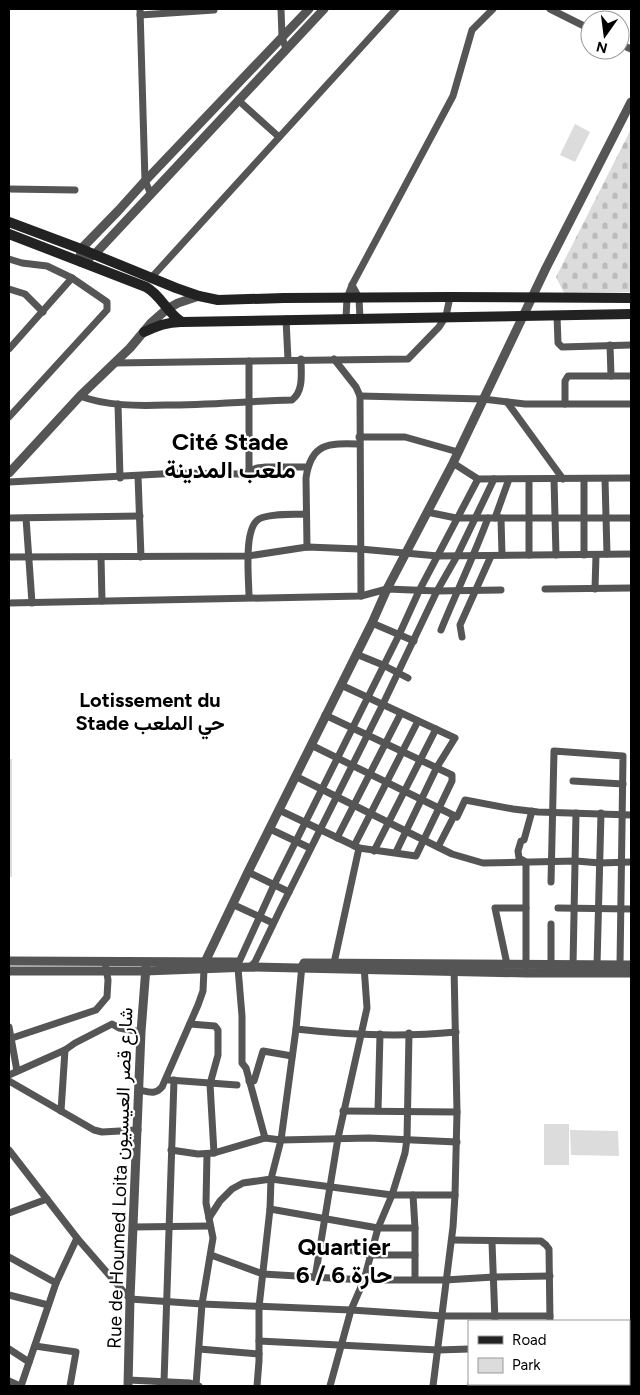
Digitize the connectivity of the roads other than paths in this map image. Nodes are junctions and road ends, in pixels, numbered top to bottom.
1 (281, 9) edge
2 (309, 9) edge
3 (324, 9) edge
4 (396, 9) edge
5 (494, 9) edge
6 (550, 9) edge
7 (214, 10) dead end
8 (140, 12) edge
9 (580, 24) edge
10 (282, 37) junction
11 (286, 49) junction
12 (238, 100) junction
13 (631, 102) edge
14 (279, 136) junction
15 (145, 180) junction
16 (9, 189) edge
17 (75, 190) dead end
18 (151, 194) junction
19 (9, 222) edge
20 (9, 234) edge
21 (81, 249) junction
22 (94, 255) junction
23 (9, 259) edge
24 (80, 262) junction
25 (72, 278) junction
26 (151, 278) junction
27 (352, 285) junction
28 (9, 289) edge
29 (198, 296) junction
30 (450, 297) junction
31 (347, 298) junction
32 (359, 298) junction
33 (532, 298) junction
34 (607, 298) junction
35 (631, 298) edge
36 (166, 309) junction
37 (43, 312) junction
38 (607, 314) junction
39 (631, 314) edge
40 (525, 315) junction
41 (557, 315) junction
42 (446, 316) junction
43 (286, 319) junction
44 (346, 319) junction
45 (360, 319) junction
46 (182, 322) junction
47 (144, 332) junction
48 (610, 345) junction
49 (631, 345) edge
50 (9, 349) edge
51 (334, 359) junction
52 (288, 360) junction
53 (301, 360) junction
54 (249, 361) junction
55 (114, 363) junction
56 (611, 376) junction
57 (631, 376) edge
58 (80, 396) junction
59 (360, 396) junction
60 (483, 399) junction
61 (250, 401) junction
62 (507, 402) junction
63 (118, 404) junction
64 (565, 404) junction
65 (631, 404) edge
66 (9, 418) edge
67 (359, 440) junction
68 (458, 452) junction
69 (453, 463) junction
70 (308, 467) junction
71 (249, 471) junction
72 (9, 473) edge
73 (138, 476) junction
74 (120, 478) junction
75 (631, 478) edge
76 (478, 479) junction
77 (494, 479) junction
78 (509, 479) junction
79 (529, 479) junction
80 (554, 479) junction
81 (563, 479) junction
82 (584, 479) junction
83 (605, 479) junction
84 (9, 482) edge
85 (427, 512) junction
86 (306, 514) junction
87 (140, 516) junction
88 (9, 518) edge
89 (26, 518) junction
90 (456, 518) junction
91 (475, 518) junction
92 (495, 518) junction
93 (528, 518) junction
94 (555, 518) junction
95 (585, 518) junction
96 (605, 518) junction
97 (631, 518) edge
98 (307, 547) junction
99 (360, 549) junction
100 (406, 553) junction
101 (607, 554) junction
102 (631, 554) edge
103 (529, 555) junction
104 (556, 555) junction
105 (584, 555) junction
106 (596, 555) junction
107 (29, 556) junction
108 (248, 556) junction
109 (438, 556) junction
110 (457, 556) junction
111 (474, 556) junction
112 (491, 556) junction
113 (502, 556) junction
114 (9, 557) edge
115 (141, 557) junction
116 (101, 558) junction
117 (631, 588) edge
118 (387, 589) junction
119 (545, 589) dead end
120 (595, 589) junction
121 (475, 590) junction
122 (501, 590) dead end
123 (419, 591) junction
124 (457, 591) junction
125 (437, 592) junction
126 (361, 596) junction
127 (250, 597) junction
128 (102, 601) junction
129 (9, 603) edge
130 (32, 603) junction
131 (372, 623) junction
132 (441, 630) dead end
133 (399, 634) junction
134 (462, 637) dead end
135 (414, 641) junction
136 (356, 654) junction
137 (383, 664) junction
138 (398, 673) junction
139 (408, 678) dead end
140 (340, 685) junction
141 (368, 697) junction
142 (383, 704) junction
143 (401, 713) junction
144 (325, 715) junction
145 (418, 721) junction
146 (352, 728) junction
147 (436, 729) junction
148 (368, 735) junction
149 (385, 744) junction
150 (311, 745) junction
151 (402, 752) junction
152 (338, 758) junction
153 (420, 759) junction
154 (627, 763) edge
155 (352, 765) junction
156 (437, 768) junction
157 (370, 774) junction
158 (295, 776) junction
159 (573, 781) dead end
160 (387, 782) junction
161 (623, 784) junction
162 (322, 790) junction
163 (404, 791) junction
164 (337, 797) junction
165 (422, 800) junction
166 (354, 805) junction
167 (439, 808) junction
168 (279, 810) junction
169 (532, 811) junction
170 (553, 813) junction
171 (576, 813) junction
172 (370, 814) junction
173 (601, 814) junction
174 (622, 814) junction
175 (631, 814) edge
176 (454, 816) junction
177 (306, 823) junction
178 (388, 823) junction
179 (270, 829) junction
180 (320, 830) junction
181 (405, 832) junction
182 (337, 838) junction
183 (424, 841) junction
184 (296, 842) junction
185 (357, 847) junction
186 (310, 848) junction
187 (438, 848) junction
188 (374, 851) junction
189 (396, 852) junction
190 (552, 861) junction
191 (576, 861) junction
192 (526, 862) junction
193 (622, 862) junction
194 (631, 862) edge
195 (600, 863) junction
196 (248, 872) junction
197 (551, 882) dead end
198 (274, 885) junction
199 (289, 892) junction
200 (232, 904) junction
201 (526, 908) junction
202 (558, 908) dead end
203 (575, 908) junction
204 (598, 908) junction
205 (621, 909) junction
206 (631, 909) edge
207 (259, 916) junction
208 (273, 923) junction
209 (551, 924) dead end
210 (9, 962) edge
211 (334, 963) junction
212 (507, 964) junction
213 (238, 965) junction
214 (253, 965) junction
215 (550, 965) junction
216 (573, 965) junction
217 (597, 965) junction
218 (620, 965) junction
219 (631, 965) edge
220 (106, 966) junction
221 (146, 966) junction
222 (204, 966) junction
223 (302, 966) junction
224 (364, 967) junction
225 (454, 968) junction
226 (526, 969) junction
227 (9, 971) edge
228 (631, 973) edge
229 (190, 1024) junction
230 (9, 1027) edge
231 (296, 1029) junction
232 (141, 1032) junction
233 (456, 1032) junction
234 (362, 1033) junction
235 (380, 1034) junction
236 (409, 1034) junction
237 (9, 1038) edge
238 (65, 1050) junction
239 (292, 1056) junction
240 (17, 1071) junction
241 (9, 1075) edge
242 (170, 1080) junction
243 (9, 1081) edge
244 (249, 1081) junction
245 (210, 1084) junction
246 (237, 1085) dead end
247 (139, 1090) junction
248 (61, 1111) junction
249 (344, 1111) junction
250 (378, 1111) junction
251 (408, 1112) junction
252 (457, 1112) junction
253 (138, 1130) junction
254 (265, 1138) junction
255 (338, 1138) junction
256 (408, 1139) junction
257 (281, 1140) junction
258 (456, 1142) junction
259 (9, 1150) edge
260 (171, 1150) junction
261 (210, 1154) junction
262 (271, 1179) junction
263 (330, 1187) junction
264 (392, 1195) junction
265 (413, 1195) junction
266 (455, 1195) junction
267 (48, 1199) junction
268 (270, 1209) junction
269 (9, 1213) edge
270 (209, 1218) junction
271 (324, 1219) junction
272 (210, 1226) junction
273 (133, 1227) junction
274 (170, 1228) junction
275 (378, 1228) junction
276 (415, 1228) junction
277 (77, 1238) junction
278 (452, 1240) junction
279 (492, 1242) junction
280 (320, 1244) junction
281 (210, 1255) junction
282 (372, 1255) junction
283 (415, 1255) junction
284 (9, 1257) edge
285 (263, 1274) junction
286 (550, 1276) junction
287 (494, 1277) junction
288 (315, 1278) junction
289 (364, 1280) junction
290 (415, 1280) junction
291 (445, 1280) junction
292 (56, 1283) junction
293 (9, 1295) edge
294 (130, 1299) junction
295 (167, 1302) junction
296 (202, 1304) junction
297 (48, 1305) junction
298 (259, 1307) junction
299 (351, 1310) junction
300 (442, 1316) junction
301 (495, 1319) edge
302 (550, 1319) edge
303 (259, 1342) junction
304 (35, 1346) junction
305 (341, 1346) junction
306 (199, 1348) junction
307 (9, 1349) edge
308 (468, 1349) edge
309 (438, 1350) junction
310 (259, 1354) junction
311 (29, 1362) junction
312 (9, 1381) edge
313 (164, 1382) junction
314 (128, 1383) edge
315 (21, 1386) edge
316 (70, 1386) edge
317 (198, 1386) edge
318 (257, 1386) edge
319 (330, 1386) edge
320 (433, 1386) edge

1 - 10 street
2 - 10 street
3 - 11 street
4 - 14 street
5 - 27 street
6 - 9 street
7 - 8 street
8 - 15 street
10 - 11 street
10 - 15 street
11 - 12 street
12 - 14 street
12 - 18 street
13 - 33 street
14 - 26 street
15 - 18 street
15 - 21 street
16 - 17 street
18 - 22 street
19 - 21 main road
20 - 24 main road
21 - 22 main road
21 - 24 street
22 - 24 street
22 - 26 main road
23 - 25 street
24 - 36 main road
25 - 37 street
25 - 66 street
26 - 29 main road
27 - 31 street
27 - 32 street
28 - 37 street
29 - 31 main road
29 - 36 street
30 - 32 main road
30 - 33 main road
30 - 42 street
31 - 32 main road
31 - 44 street
32 - 45 street
33 - 34 main road
33 - 40 street
34 - 35 main road
34 - 38 main road
36 - 46 main road
36 - 47 street
37 - 50 street
38 - 39 main road
38 - 41 main road
40 - 41 main road
40 - 42 main road
40 - 60 street
41 - 48 street
42 - 45 main road
42 - 51 street
43 - 44 main road
43 - 46 main road
43 - 52 street
44 - 45 main road
46 - 47 main road
47 - 55 street
48 - 49 street
48 - 56 street
51 - 53 street
51 - 59 street
52 - 53 street
52 - 54 street
53 - 61 street
54 - 55 street
54 - 61 street
55 - 58 street
56 - 57 street
56 - 64 street
58 - 63 street
58 - 72 street
59 - 60 street
59 - 67 street
60 - 62 street
60 - 68 street
61 - 63 street
61 - 71 street
62 - 64 street
62 - 81 street
63 - 74 street
64 - 65 street
67 - 68 street
67 - 70 street
67 - 99 street
68 - 69 street
69 - 76 street
69 - 85 street
70 - 71 street
70 - 86 street
71 - 73 street
73 - 74 street
73 - 87 street
74 - 84 street
75 - 83 street
76 - 77 street
76 - 90 street
77 - 78 street
77 - 91 street
78 - 79 street
78 - 92 street
79 - 80 street
79 - 93 street
80 - 81 street
80 - 94 street
81 - 82 street
82 - 83 street
82 - 95 street
83 - 96 street
85 - 90 street
85 - 100 street
86 - 98 street
86 - 108 street
87 - 89 street
87 - 115 street
88 - 89 street
89 - 107 street
90 - 91 street
90 - 109 street
91 - 92 street
91 - 110 street
92 - 93 street
92 - 111 street
92 - 113 street
93 - 94 street
93 - 103 street
94 - 95 street
94 - 104 street
95 - 96 street
95 - 105 street
96 - 97 street
96 - 101 street
98 - 99 street
98 - 108 street
99 - 100 street
99 - 126 street
100 - 109 street
100 - 118 street
101 - 102 street
101 - 106 street
103 - 104 street
103 - 113 street
104 - 105 street
105 - 106 street
106 - 120 street
107 - 114 street
107 - 116 street
107 - 130 street
108 - 115 street
108 - 127 street
109 - 110 street
109 - 123 street
110 - 111 street
110 - 125 street
111 - 112 street
111 - 124 street
112 - 113 street
112 - 121 street
115 - 116 street
116 - 128 street
117 - 120 street
118 - 123 street
118 - 126 street
118 - 131 street
119 - 120 street
121 - 122 street
121 - 124 street
121 - 134 street
123 - 125 street
123 - 133 street
124 - 125 street
124 - 132 street
125 - 135 street
126 - 127 street
127 - 128 street
128 - 130 street
129 - 130 street
131 - 133 street
131 - 136 street
133 - 135 street
133 - 137 street
135 - 138 street
136 - 137 street
136 - 140 street
137 - 138 street
137 - 141 street
138 - 139 street
138 - 142 street
140 - 141 street
140 - 144 street
141 - 142 street
141 - 146 street
142 - 143 street
142 - 148 street
143 - 145 street
143 - 149 street
144 - 146 street
144 - 150 street
145 - 147 street
145 - 151 street
146 - 148 street
146 - 152 street
147 - 153 street
147 - 156 street
148 - 149 street
148 - 155 street
149 - 151 street
149 - 157 street
150 - 152 street
150 - 158 street
151 - 153 street
151 - 160 street
152 - 155 street
152 - 162 street
153 - 156 street
153 - 163 street
154 - 161 street
154 - 170 street
155 - 157 street
155 - 164 street
156 - 165 street
156 - 167 street
157 - 160 street
157 - 166 street
158 - 162 street
158 - 168 street
159 - 161 street
160 - 163 street
160 - 172 street
161 - 174 street
162 - 164 street
162 - 177 street
163 - 165 street
163 - 178 street
164 - 166 street
164 - 180 street
165 - 167 street
165 - 181 street
166 - 172 street
166 - 182 street
167 - 176 street
167 - 183 street
168 - 177 street
168 - 179 street
169 - 170 street
169 - 176 street
169 - 192 street
170 - 171 street
170 - 190 street
171 - 173 street
171 - 191 street
172 - 178 street
172 - 185 street
173 - 174 street
173 - 195 street
174 - 175 street
174 - 193 street
176 - 187 street
177 - 180 street
177 - 184 street
178 - 181 street
178 - 188 street
179 - 184 street
179 - 196 street
180 - 182 street
180 - 186 street
181 - 183 street
181 - 189 street
182 - 185 street
183 - 187 street
183 - 189 street
184 - 186 street
184 - 198 street
185 - 188 street
185 - 211 street
186 - 199 street
187 - 192 street
188 - 189 street
190 - 191 street
190 - 192 street
190 - 197 street
191 - 195 street
191 - 203 street
192 - 201 street
193 - 194 street
193 - 195 street
193 - 205 street
195 - 204 street
196 - 198 street
196 - 200 street
198 - 199 street
198 - 207 street
199 - 208 street
200 - 207 street
200 - 222 street
201 - 212 street
201 - 226 street
202 - 203 street
203 - 204 street
203 - 216 street
204 - 205 street
204 - 217 street
205 - 206 street
205 - 218 street
207 - 208 street
207 - 213 street
208 - 214 street
209 - 215 street
210 - 220 street
211 - 223 street
211 - 224 street
212 - 225 street
212 - 226 street
213 - 214 street
213 - 222 street
213 - 244 street
214 - 223 street
215 - 216 street
215 - 226 street
216 - 217 street
217 - 218 street
218 - 219 street
220 - 221 street
220 - 227 street
220 - 237 street
221 - 222 street
221 - 232 street, Rue de Houmed Loita شارع قصر العيسيون
222 - 229 street
223 - 224 street
223 - 231 street
224 - 225 street
224 - 234 street
225 - 226 street
225 - 233 street
226 - 228 street
229 - 242 street
229 - 245 street
230 - 237 street
231 - 234 street
231 - 239 street
232 - 238 street
232 - 247 street, Rue de Houmed Loita شارع قصر العيسيون
233 - 236 street
233 - 252 street
234 - 235 street
234 - 249 street
235 - 236 street
235 - 250 street
236 - 251 street
237 - 240 street
238 - 240 street
238 - 248 street
239 - 244 street
239 - 257 street
240 - 241 street
242 - 245 street
242 - 247 street
242 - 260 street
243 - 248 street
244 - 254 street
245 - 246 street
245 - 261 street
247 - 253 street, Rue de Houmed Loita شارع قصر العيسيون
248 - 253 street
249 - 250 street
249 - 255 street
250 - 251 street
251 - 252 street
251 - 256 street
252 - 258 street
253 - 273 street, Rue de Houmed Loita شارع قصر العيسيون
254 - 257 street
254 - 261 street
255 - 256 street
255 - 257 street
255 - 263 street
256 - 258 street
256 - 264 street
257 - 262 street
258 - 266 street
259 - 267 street
260 - 261 street
260 - 274 street
261 - 270 street
262 - 263 street
262 - 268 street
262 - 270 street
263 - 264 street
263 - 271 street
264 - 265 street
264 - 275 street
265 - 266 street
265 - 276 street
266 - 278 street
267 - 269 street
267 - 277 street
268 - 271 street
268 - 285 street
270 - 272 street
271 - 275 street
271 - 280 street
272 - 274 street
272 - 281 street
273 - 274 street
273 - 294 street, Rue de Houmed Loita شارع قصر العيسيون
274 - 295 street
275 - 276 street
275 - 282 street
276 - 283 street
277 - 292 street
277 - 294 street
278 - 279 street
278 - 291 street
279 - 286 street
279 - 287 street
280 - 282 street
280 - 288 street
281 - 285 street
281 - 296 street
282 - 283 street
282 - 289 street
283 - 290 street
284 - 292 street
285 - 288 street
285 - 298 street
286 - 287 street
286 - 302 street
287 - 291 street
287 - 301 street
288 - 289 street
289 - 290 street
289 - 299 street
290 - 291 street
291 - 300 street
292 - 297 street
293 - 297 street
294 - 295 street
294 - 314 street, Rue de Houmed Loita شارع قصر العيسيون
295 - 296 street
295 - 313 street
296 - 298 street
296 - 306 street
297 - 304 street
298 - 299 street
298 - 303 street
299 - 300 street
299 - 305 street
300 - 301 street
300 - 309 street
301 - 302 street
303 - 305 street
303 - 310 street
304 - 311 street
304 - 316 street
305 - 309 street
305 - 319 street
306 - 310 street
306 - 317 street
307 - 311 street
308 - 309 street
309 - 320 street
310 - 318 street
311 - 315 street
312 - 315 street
313 - 314 street
313 - 317 street

